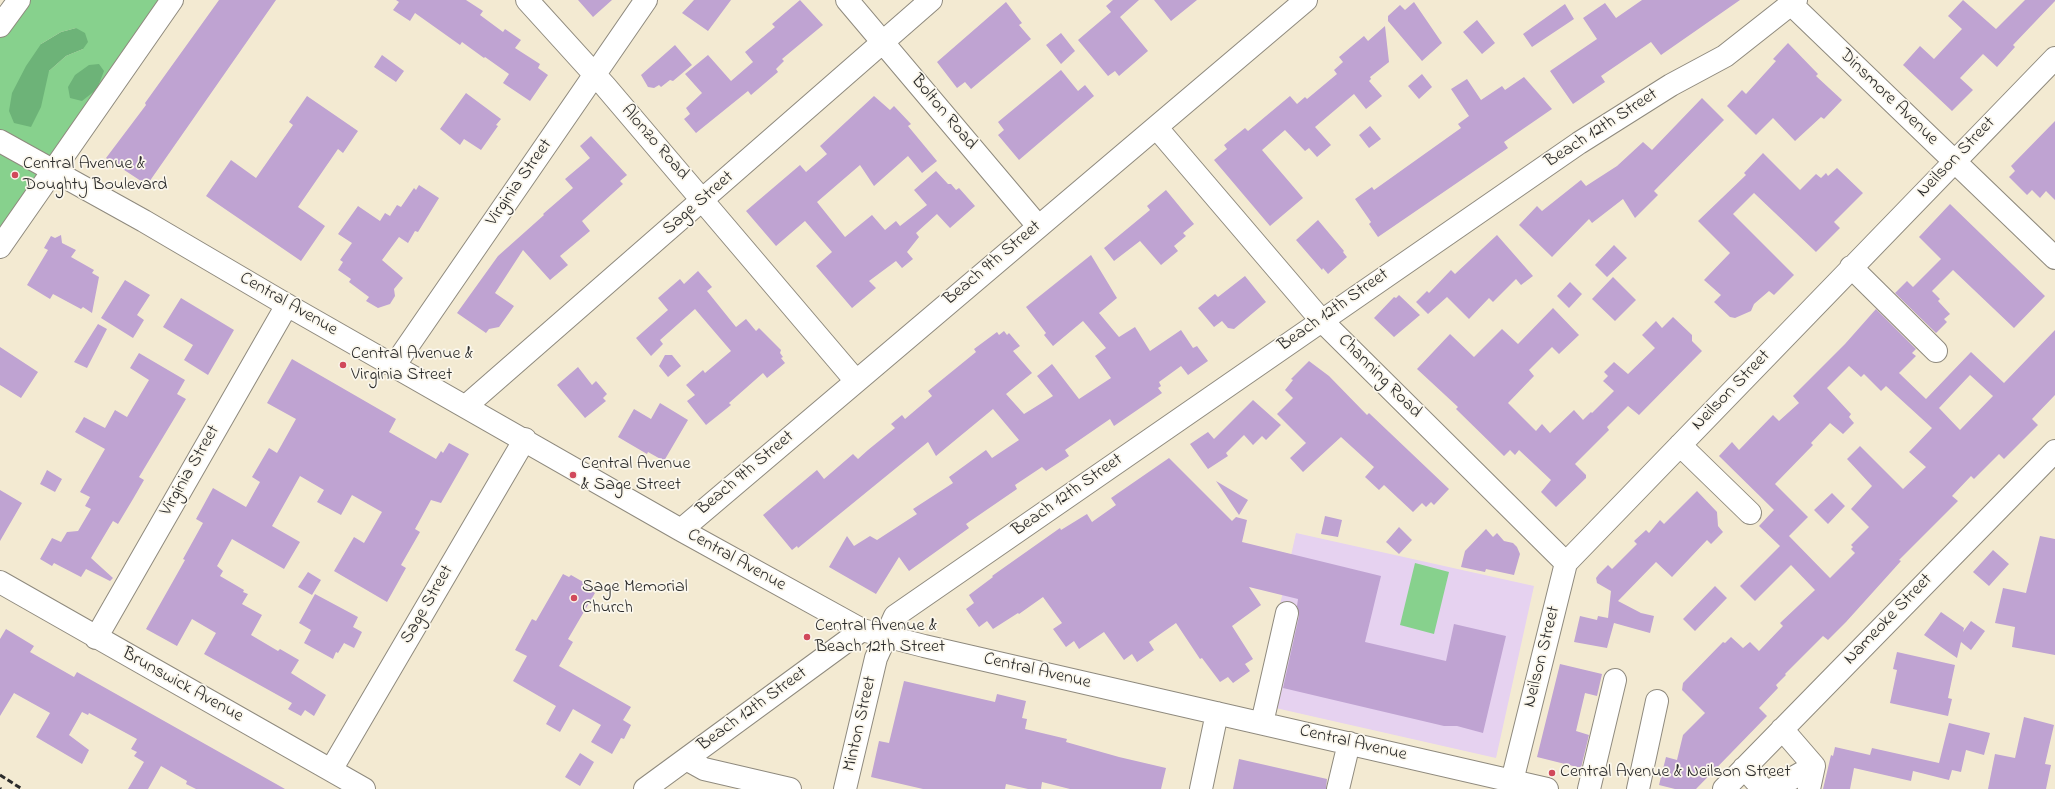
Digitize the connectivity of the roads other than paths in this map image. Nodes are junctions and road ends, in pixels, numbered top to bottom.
1 (19, 0) edge
2 (172, 0) edge
3 (527, 0) edge
4 (646, 0) edge
5 (847, 0) edge
6 (931, 0) edge
7 (1306, 0) edge
8 (1794, 2) edge
9 (0, 26) edge
10 (883, 41) junction
11 (2055, 58) edge
12 (595, 74) junction
13 (1156, 127) junction
14 (0, 141) edge
15 (1954, 161) junction
16 (54, 171) junction
17 (704, 200) junction
18 (1038, 226) junction
19 (0, 247) edge
20 (2055, 258) edge
21 (1851, 267) junction
22 (287, 305) junction
23 (1321, 320) junction
24 (1936, 351) dead end
25 (394, 366) junction
26 (856, 381) junction
27 (466, 406) junction
28 (525, 440) junction
29 (1680, 445) junction
30 (2055, 451) edge
31 (1750, 513) dead end
32 (681, 530) junction
33 (1566, 563) junction
34 (0, 582) edge
35 (1288, 612) dead end
36 (862, 630) junction
37 (886, 637) junction
38 (96, 638) junction
39 (1615, 680) dead end
40 (1657, 701) dead end
41 (1218, 713) junction
42 (1262, 723) junction
43 (1782, 729) junction
44 (1349, 743) junction
45 (686, 759) junction
46 (1814, 766) junction
47 (1744, 768) junction
48 (331, 770) junction
49 (1500, 782) edge
50 (364, 789) edge
51 (645, 789) edge
52 (790, 789) edge
53 (845, 789) edge
54 (1201, 789) edge
55 (1338, 789) edge
56 (1547, 789) edge
57 (1589, 789) edge
58 (1638, 789) edge
59 (1724, 789) edge
60 (1763, 789) edge
61 (1773, 789) edge
62 (1809, 789) edge

1 - 9 main road
2 - 16 main road
3 - 12 main road, Alonzo Road
4 - 12 main road, Virginia Street
5 - 10 main road, Bolton Road
6 - 10 main road, Sage Street
7 - 13 main road, Beach 9th Street
8 - 15 main road, Dinsmore Avenue
8 - 23 main road, Beach 12th Street
10 - 17 main road, Sage Street
10 - 18 main road, Bolton Road
11 - 15 main road, Neilson Street
12 - 17 main road, Alonzo Road
12 - 25 main road, Virginia Street
13 - 18 main road, Beach 9th Street
13 - 23 main road, Channing Road
14 - 16 main road, Central Avenue
15 - 20 main road, Dinsmore Avenue
15 - 21 main road, Neilson Street
16 - 19 main road
16 - 22 main road, Central Avenue
17 - 26 main road, Alonzo Road
17 - 27 main road, Sage Street
18 - 26 main road, Beach 9th Street
21 - 24 main road
21 - 29 main road, Neilson Street
22 - 25 main road, Central Avenue
22 - 38 main road, Virginia Street
23 - 33 main road, Channing Road
23 - 37 main road, Beach 12th Street
25 - 27 main road, Central Avenue
26 - 32 main road, Beach 9th Street
27 - 28 main road, Central Avenue
28 - 32 main road, Central Avenue
28 - 48 main road, Sage Street
29 - 31 main road
29 - 33 main road, Neilson Street
30 - 43 main road, Nameoke Street
32 - 36 main road, Central Avenue
33 - 49 main road, Neilson Street
34 - 38 main road, Brunswick Avenue
35 - 42 main road
36 - 37 main road, Central Avenue
36 - 45 main road, Beach 12th Street
37 - 41 main road, Central Avenue
37 - 53 main road, Minton Street
38 - 48 main road, Brunswick Avenue
39 - 57 main road
40 - 58 main road
41 - 42 main road, Central Avenue
41 - 54 main road
42 - 44 main road, Central Avenue
43 - 46 main road
43 - 47 main road, Nameoke Street
44 - 49 main road, Central Avenue
44 - 55 main road
45 - 51 main road, Beach 12th Street
45 - 52 main road
46 - 61 main road
46 - 62 main road
47 - 59 main road, Nameoke Street
47 - 60 main road
48 - 50 main road, Brunswick Avenue
49 - 56 main road, Central Avenue

